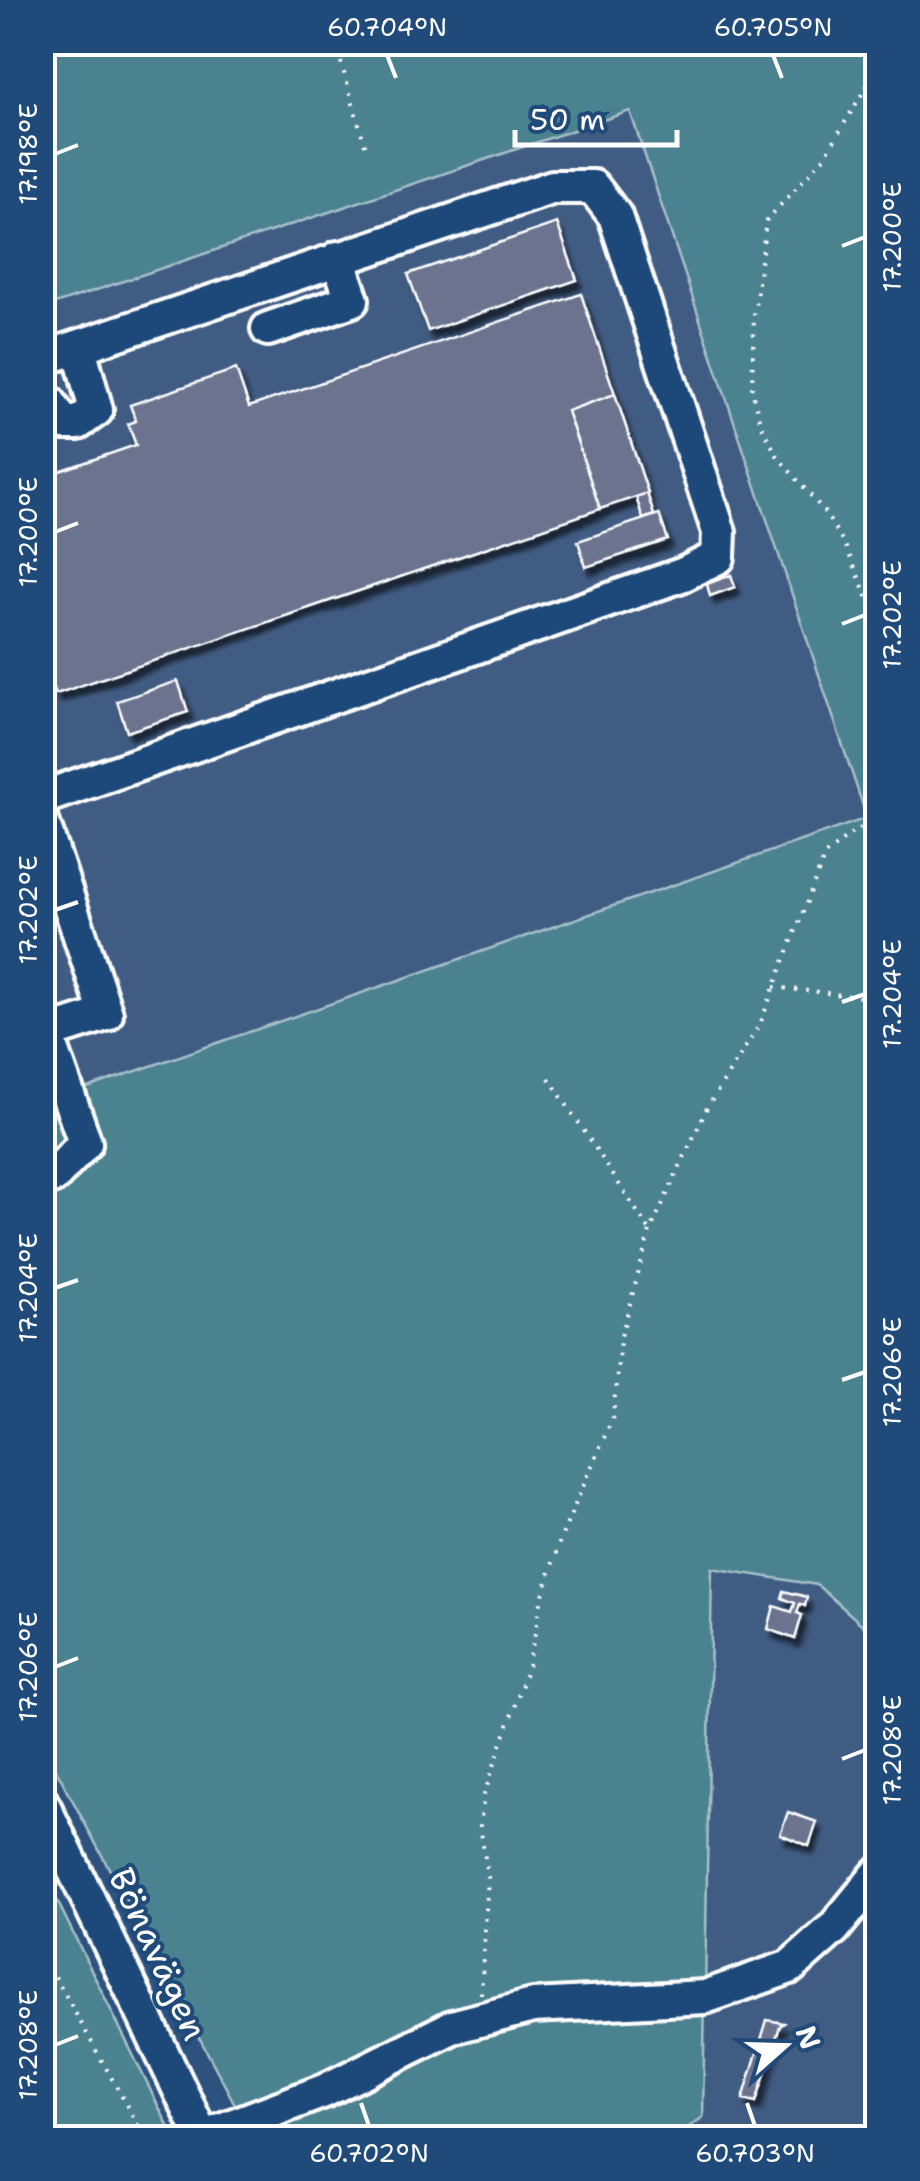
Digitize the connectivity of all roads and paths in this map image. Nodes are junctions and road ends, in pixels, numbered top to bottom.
1 (335, 42) edge
2 (878, 67) edge
3 (366, 148) dead end
4 (338, 258) junction
5 (268, 328) dead end
6 (78, 348) junction
7 (42, 360) edge
8 (45, 394) edge
9 (878, 622) edge
10 (42, 798) edge
11 (878, 820) edge
12 (42, 821) edge
13 (774, 987) junction
14 (878, 999) edge
15 (45, 1027) edge
16 (549, 1078) dead end
17 (42, 1180) edge
18 (650, 1231) junction
19 (42, 1804) edge
20 (878, 1874) edge
21 (42, 1948) edge
22 (483, 2019) junction
23 (145, 2138) edge
24 (202, 2138) edge

1 - 3 path
2 - 9 path
4 - 5 street
4 - 6 street
4 - 10 street
6 - 7 street
6 - 8 street
11 - 13 path
12 - 15 street
13 - 14 path
13 - 18 path
15 - 17 street
16 - 18 path
18 - 22 path
19 - 24 street, Bönavägen
20 - 22 street
21 - 23 path
22 - 24 street

